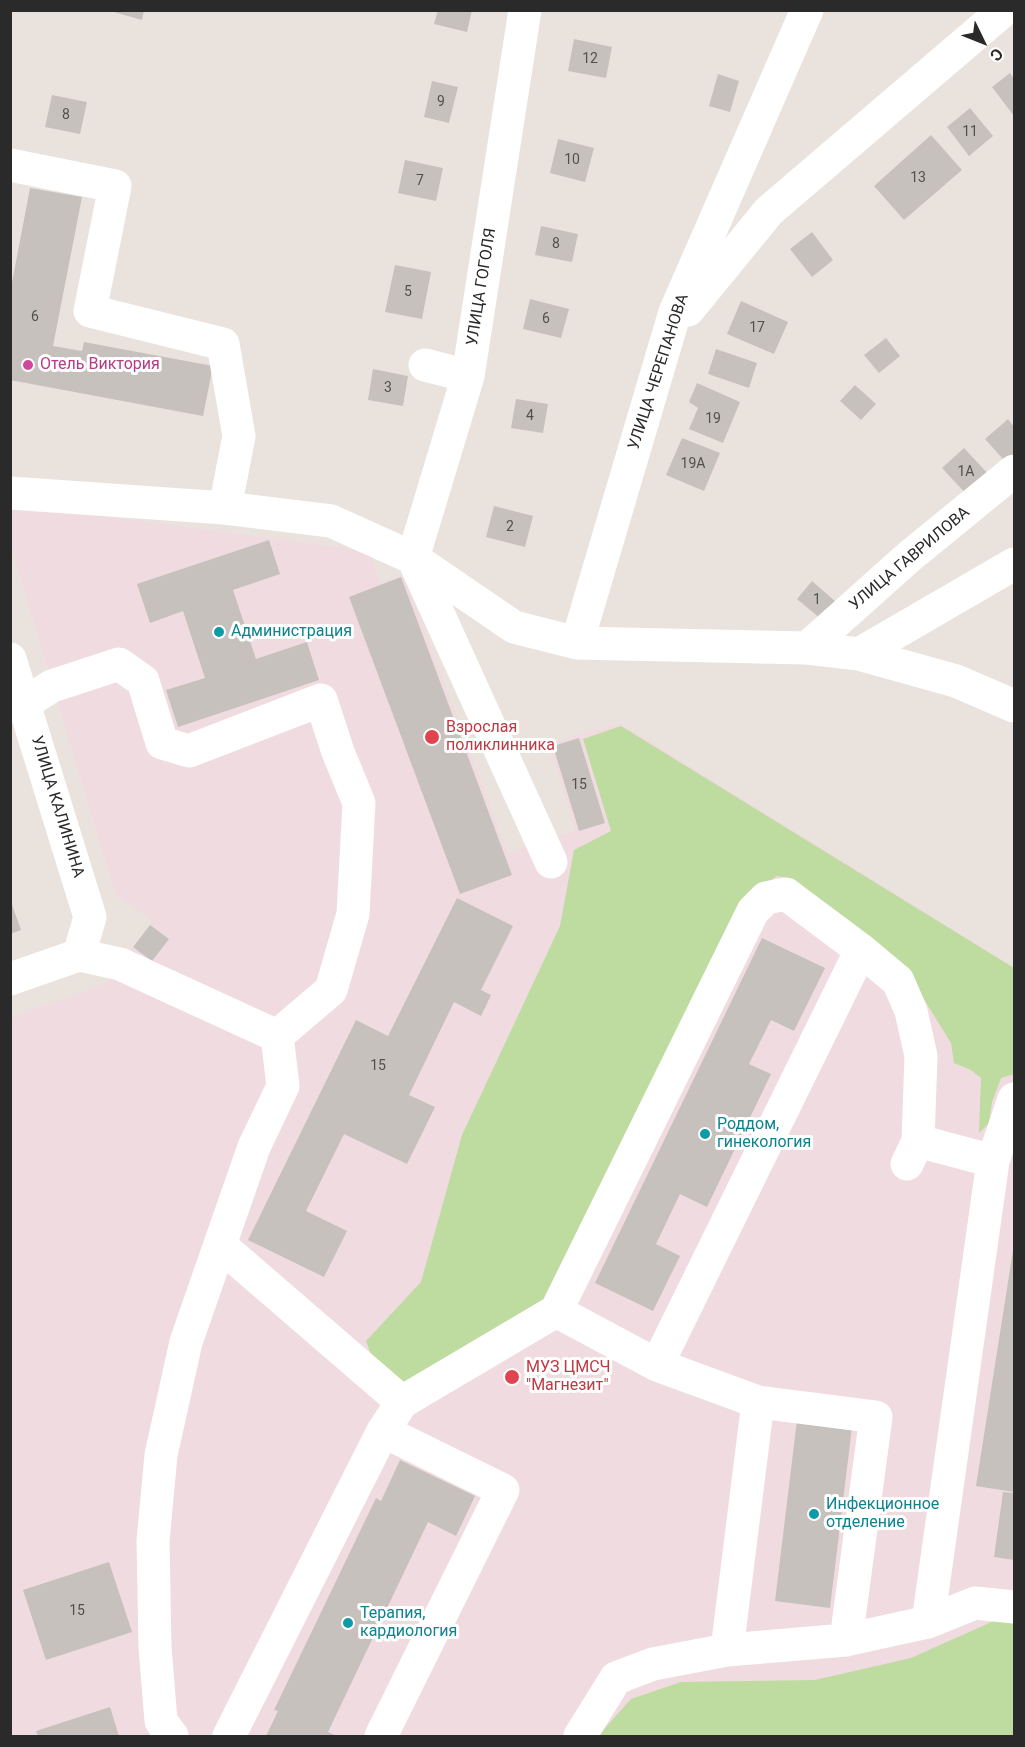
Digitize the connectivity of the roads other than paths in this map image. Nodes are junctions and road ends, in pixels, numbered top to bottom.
1 (525, 10) edge
2 (807, 10) edge
3 (1004, 10) edge
4 (10, 165) edge
5 (668, 335) junction
6 (425, 365) dead end
7 (468, 376) junction
8 (1014, 471) edge
9 (10, 493) edge
10 (225, 508) junction
11 (413, 558) junction
12 (1014, 564) edge
13 (577, 643) junction
14 (807, 648) junction
15 (859, 654) junction
16 (10, 659) edge
17 (25, 703) junction
18 (1014, 706) edge
19 (551, 862) dead end
20 (861, 950) junction
21 (79, 955) junction
22 (10, 979) edge
23 (278, 1036) junction
24 (1014, 1099) edge
25 (993, 1161) junction
26 (220, 1245) junction
27 (556, 1311) junction
28 (657, 1365) junction
29 (402, 1402) junction
30 (758, 1402) junction
31 (383, 1431) junction
32 (1014, 1607) edge
33 (928, 1622) junction
34 (846, 1640) junction
35 (727, 1650) junction
36 (172, 1737) edge
37 (229, 1737) edge
38 (381, 1737) edge
39 (580, 1737) edge

1 - 7 street, УЛИЦА ГОГОЛЯ
2 - 5 street, УЛИЦА ЧЕРЕПАНОВА
3 - 5 street
4 - 10 street
5 - 13 street, УЛИЦА ЧЕРЕПАНОВА
6 - 7 street
7 - 11 street, УЛИЦА ГОГОЛЯ
8 - 14 street, УЛИЦА ГАВРИЛОВА
9 - 10 street
10 - 11 street
11 - 13 street
11 - 19 street
12 - 15 street
13 - 14 street
14 - 15 street
15 - 18 street
16 - 17 street, УЛИЦА КАЛИНИНА
17 - 21 street, УЛИЦА КАЛИНИНА
17 - 23 street
20 - 25 street
20 - 27 street
20 - 28 street
21 - 22 street
21 - 23 street
23 - 26 street
24 - 25 street
25 - 33 street
26 - 29 street
26 - 36 street
27 - 28 street
27 - 29 street
28 - 30 street
29 - 31 street
30 - 34 street
30 - 35 street
31 - 37 street
31 - 38 street
32 - 33 street
33 - 34 street
34 - 35 street
35 - 39 street

